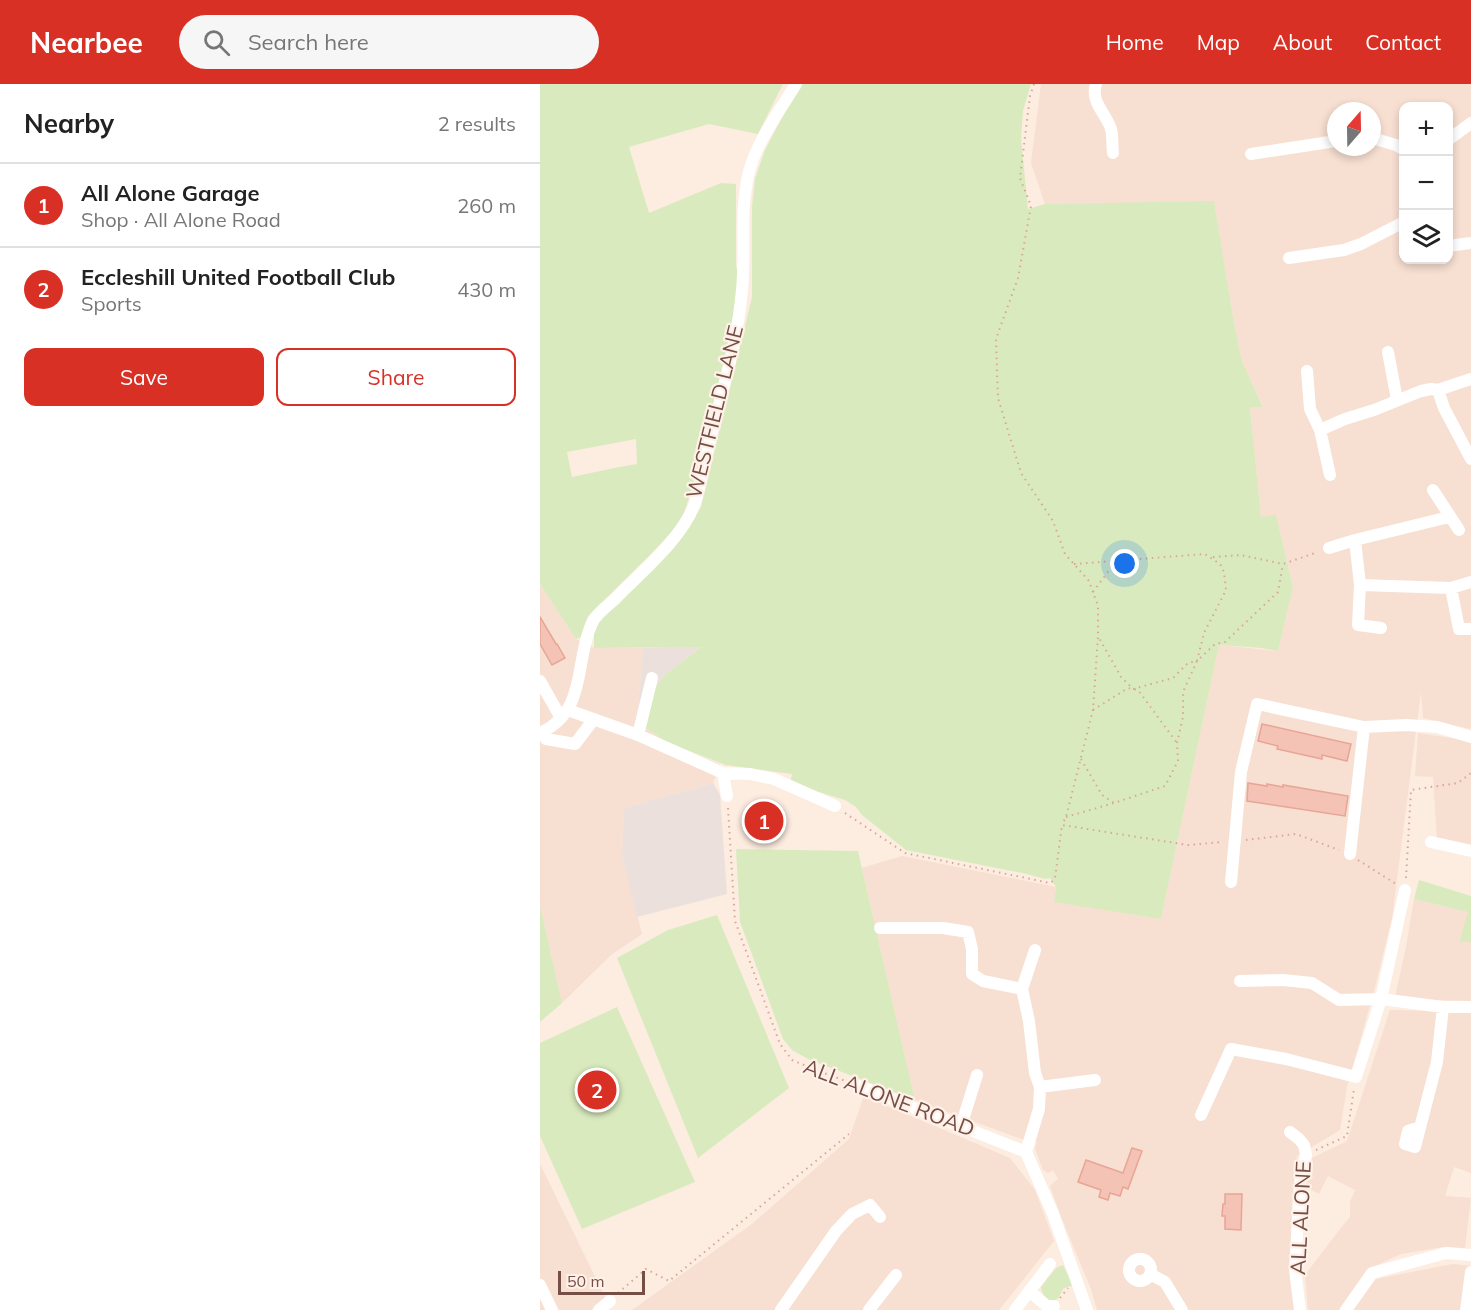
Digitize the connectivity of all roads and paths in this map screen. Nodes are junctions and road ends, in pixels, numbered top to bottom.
1 (795, 84) edge
2 (1034, 84) edge
3 (1096, 84) edge
4 (1471, 123) edge
5 (1453, 137) edge
6 (1381, 141) edge
7 (1327, 142) edge
8 (1399, 148) edge
9 (1113, 153) dead end
10 (1251, 154) dead end
11 (1399, 225) edge
12 (1471, 243) edge
13 (1453, 245) edge
14 (1289, 258) dead end
15 (1388, 352) dead end
16 (1307, 371) dead end
17 (1471, 379) edge
18 (1438, 390) junction
19 (1397, 400) junction
20 (1320, 430) junction
21 (1471, 459) edge
22 (1330, 475) dead end
23 (1433, 490) dead end
24 (1449, 517) junction
25 (1459, 530) dead end
26 (1355, 540) junction
27 (1329, 548) joint
28 (1212, 557) junction
29 (1116, 561) junction
30 (1074, 564) junction
31 (1283, 564) junction
32 (1471, 582) edge
33 (1360, 585) junction
34 (1451, 588) junction
35 (1093, 592) junction
36 (1381, 627) dead end
37 (1471, 629) edge
38 (1098, 636) junction
39 (1197, 661) junction
40 (652, 678) dead end
41 (540, 681) edge
42 (1133, 689) junction
43 (1093, 710) junction
44 (565, 714) junction
45 (594, 719) junction
46 (1364, 727) junction
47 (638, 735) junction
48 (543, 736) edge
49 (1471, 737) edge
50 (1177, 743) junction
51 (1081, 759) junction
52 (723, 772) junction
53 (1471, 773) edge
54 (728, 796) joint
55 (1114, 803) junction
56 (835, 806) joint
57 (1066, 817) junction
58 (1062, 825) junction
59 (1234, 842) junction
60 (1431, 842) dead end
61 (1471, 851) edge
62 (1350, 854) junction
63 (1230, 882) dead end
64 (1405, 890) junction
65 (880, 928) dead end
66 (1035, 950) dead end
67 (1240, 981) dead end
68 (1022, 989) junction
69 (1381, 999) junction
70 (1443, 1007) junction
71 (1471, 1007) edge
72 (977, 1075) dead end
73 (1356, 1077) junction
74 (1095, 1080) dead end
75 (859, 1086) joint
76 (1040, 1087) junction
77 (1202, 1115) dead end
78 (961, 1126) junction
79 (1290, 1132) dead end
80 (849, 1134) dead end
81 (1415, 1147) dead end
82 (1026, 1152) junction
83 (1306, 1155) junction
84 (880, 1217) dead end
85 (1471, 1255) edge
86 (1050, 1264) dead end
87 (1471, 1272) edge
88 (1150, 1274) dead end
89 (896, 1275) dead end
90 (540, 1285) edge
91 (1029, 1291) junction
92 (610, 1301) joint
93 (1054, 1306) dead end
94 (552, 1310) edge
95 (599, 1310) edge
96 (781, 1310) edge
97 (868, 1310) edge
98 (1015, 1310) edge
99 (1087, 1310) edge
100 (1182, 1310) edge
101 (1300, 1310) edge
102 (1346, 1310) edge
103 (1466, 1310) edge

1 - 44 street, WESTFIELD LANE
2 - 30 path
3 - 9 street
4 - 5 street
6 - 8 street
7 - 10 street
11 - 14 street
12 - 13 street
15 - 19 street
16 - 20 street
17 - 18 street
18 - 19 street
18 - 21 street
19 - 20 street
20 - 22 street
23 - 24 street
24 - 25 street
24 - 26 street
26 - 27 street
26 - 33 street
27 - 31 path
28 - 29 path
28 - 31 path
28 - 39 path
29 - 30 path
29 - 35 path
30 - 35 path
31 - 39 path
32 - 34 street
33 - 34 street
33 - 36 street
34 - 37 street
35 - 38 path
38 - 42 path
38 - 43 path
39 - 42 path
39 - 50 path
40 - 47 street
41 - 44 street
42 - 43 path
42 - 50 path
43 - 51 path
44 - 45 street
44 - 48 street
45 - 47 street
45 - 48 street
46 - 49 street
46 - 59 street
46 - 62 street
47 - 52 street
50 - 55 path
51 - 55 path
51 - 57 path
52 - 54 street
52 - 56 street
53 - 64 path
54 - 75 path, ALL ALONE ROAD
55 - 57 path
56 - 58 path
57 - 58 path
58 - 59 path
59 - 62 path
59 - 63 street
60 - 61 street
62 - 64 path
64 - 69 street
65 - 68 street
66 - 68 street
67 - 69 street
68 - 76 street
69 - 70 street
69 - 73 street
70 - 71 street
70 - 81 street
72 - 78 street
73 - 77 street
73 - 83 path
74 - 76 street
75 - 78 street, ALL ALONE ROAD
76 - 82 street
78 - 82 street, ALL ALONE ROAD
79 - 83 street, ALL ALONE
80 - 92 path
82 - 99 street
83 - 101 street, ALL ALONE
84 - 96 street
85 - 102 street
86 - 91 street
87 - 103 street
88 - 100 street
89 - 97 street
90 - 94 street
91 - 93 street
91 - 98 street
92 - 95 street

